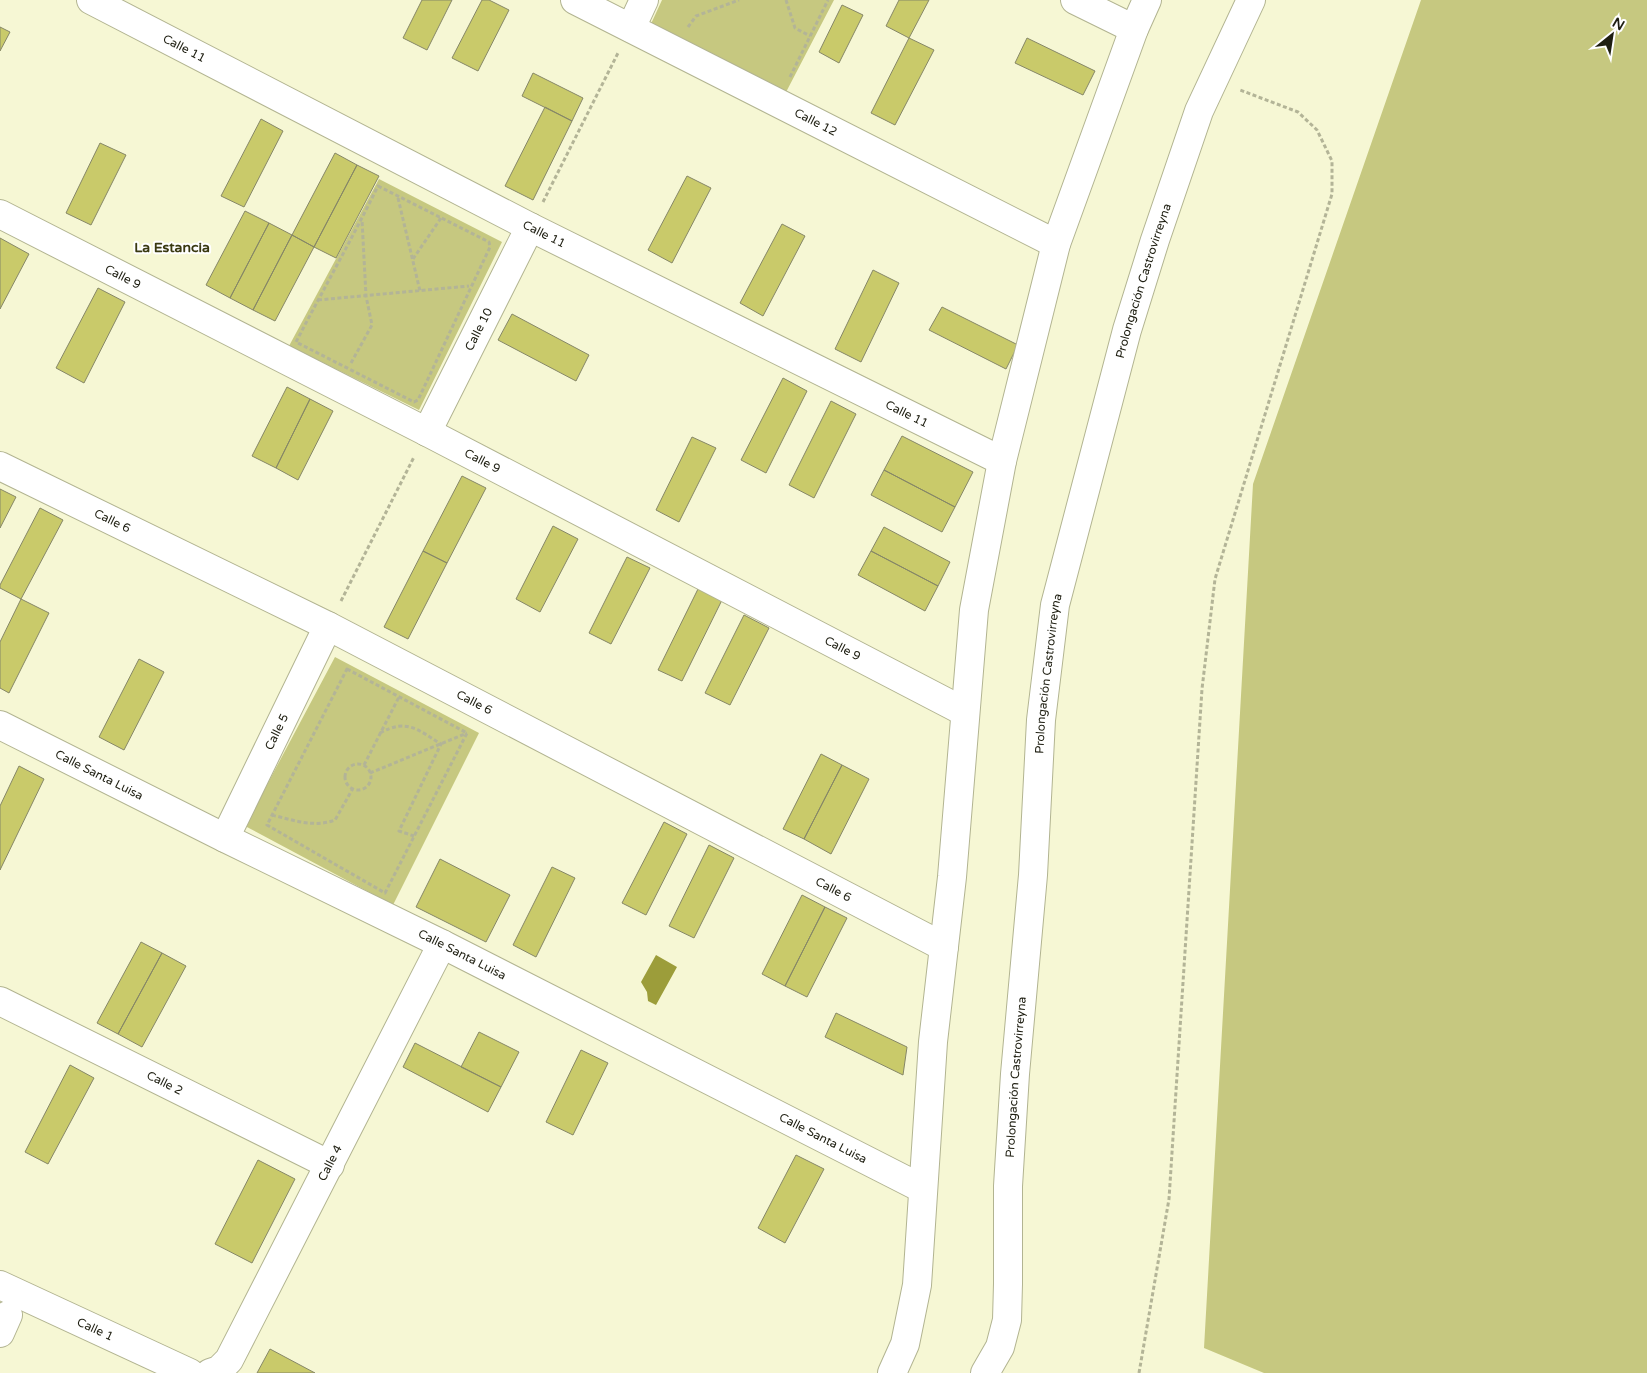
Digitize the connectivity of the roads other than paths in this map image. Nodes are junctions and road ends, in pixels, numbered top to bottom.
1 (91, 0) edge
2 (575, 0) edge
3 (644, 0) edge
4 (1075, 0) edge
5 (1147, 0) edge
6 (1251, 0) edge
7 (631, 28) junction
8 (1134, 29) junction
9 (0, 214) edge
10 (530, 227) junction
11 (1056, 244) junction
12 (427, 432) junction
13 (1002, 461) junction
14 (0, 466) edge
15 (328, 626) junction
16 (964, 712) junction
17 (0, 725) edge
18 (225, 838) junction
19 (442, 944) junction
20 (944, 947) junction
21 (0, 1001) edge
22 (330, 1165) junction
23 (923, 1190) junction
24 (0, 1285) edge
25 (190, 1373) edge
26 (210, 1373) edge
27 (892, 1373) edge
28 (985, 1373) edge

1 - 10 street, Calle 11
2 - 7 street, Calle 12
3 - 7 street
4 - 8 street
5 - 8 street
6 - 28 street, Prolongación Castrovirreyna
7 - 11 street, Calle 12
8 - 11 street
9 - 12 street, Calle 9
10 - 12 street, Calle 10
10 - 13 street, Calle 11
11 - 13 street
12 - 16 street, Calle 9
13 - 16 street
14 - 15 street, Calle 6
15 - 18 street, Calle 5
15 - 20 street, Calle 6
16 - 20 street
17 - 18 street, Calle Santa Luisa
18 - 19 street, Calle Santa Luisa
19 - 22 street, Calle 4
19 - 23 street, Calle Santa Luisa
20 - 23 street
21 - 22 street, Calle 2
22 - 26 street, Calle 4
23 - 27 street
24 - 25 street, Calle 1

